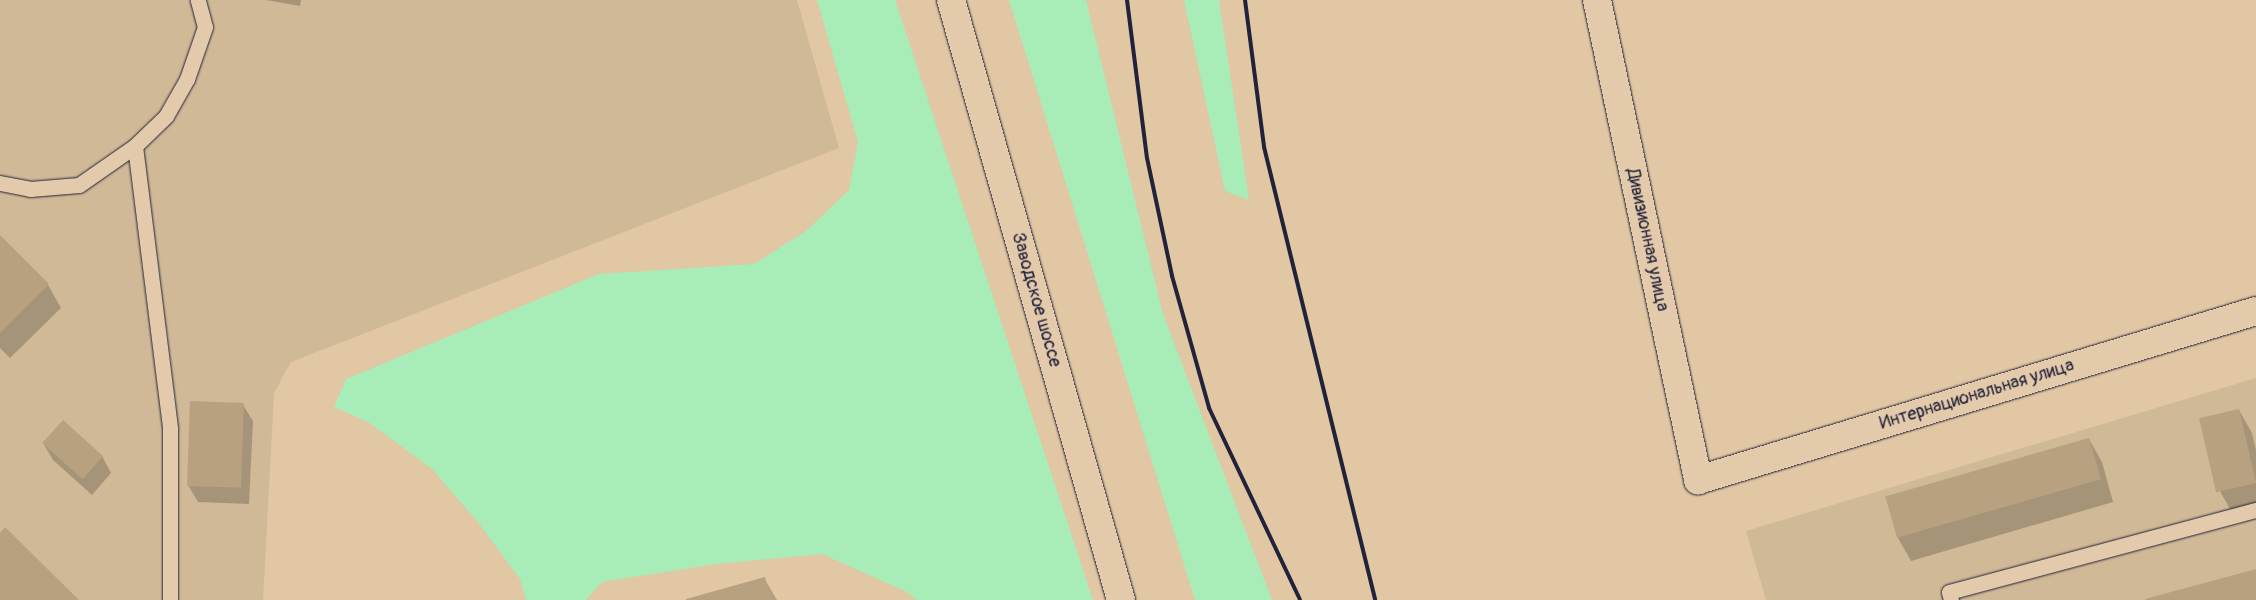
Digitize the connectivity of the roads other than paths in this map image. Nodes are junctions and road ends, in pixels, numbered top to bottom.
1 (198, 0) edge
2 (951, 0) edge
3 (1597, 0) edge
4 (136, 146) junction
5 (0, 183) edge
6 (2256, 311) edge
7 (1698, 480) joint
8 (2256, 510) edge
9 (170, 600) edge
10 (1122, 600) edge
11 (1951, 600) edge

1 - 4 lane
2 - 10 street, Заводское шоссе
3 - 7 street, Дивизионная улица
4 - 5 lane
4 - 9 lane
6 - 7 street, Интернациональная улица
8 - 11 lane

